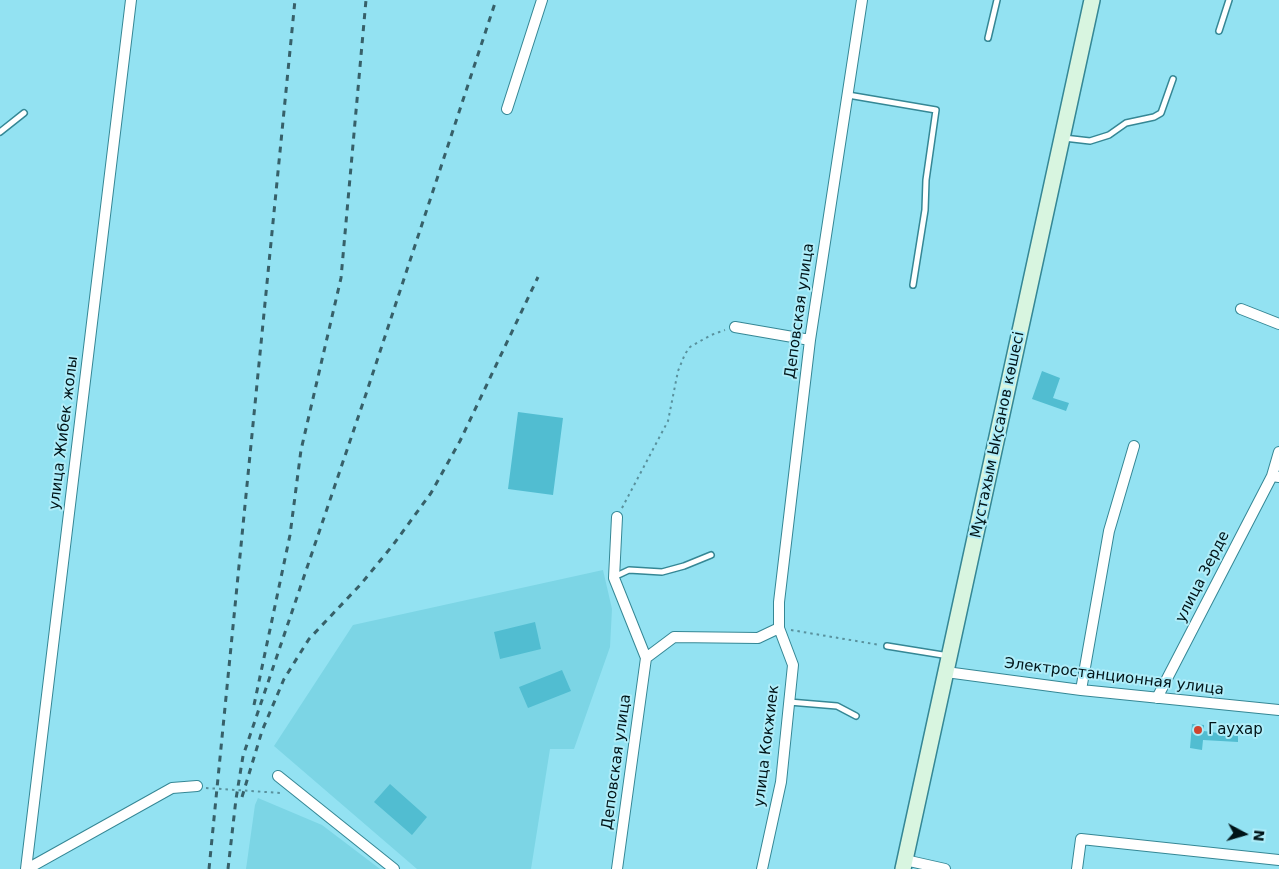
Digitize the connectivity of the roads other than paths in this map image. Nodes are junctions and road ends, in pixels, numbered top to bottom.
1 (130, 0) edge
2 (542, 0) edge
3 (862, 0) edge
4 (998, 0) edge
5 (1092, 0) edge
6 (1228, 0) edge
7 (1219, 31) dead end
8 (988, 38) dead end
9 (1173, 79) dead end
10 (847, 94) junction
11 (507, 109) dead end
12 (24, 113) dead end
13 (0, 132) edge
14 (1063, 138) junction
15 (913, 285) dead end
16 (1241, 308) dead end
17 (1279, 324) edge
18 (735, 327) road end
19 (810, 340) junction
20 (1134, 446) dead end
21 (1279, 452) edge
22 (1275, 477) edge
23 (618, 516) road end
24 (712, 556) dead end
25 (614, 578) junction
26 (779, 628) junction
27 (888, 646) road end
28 (949, 656) junction
29 (646, 658) junction
30 (946, 672) junction
31 (1081, 690) junction
32 (1157, 698) junction
33 (789, 702) junction
34 (1279, 710) edge
35 (856, 716) dead end
36 (278, 776) dead end
37 (197, 786) road end
38 (1279, 860) edge
39 (904, 864) edge
40 (27, 869) edge
41 (394, 869) edge
42 (617, 869) edge
43 (762, 869) edge
44 (945, 869) edge
45 (1077, 869) edge

1 - 40 street, улица Жибек жолы
2 - 11 street
3 - 10 street, Деповская улица
4 - 8 lane
5 - 14 main road, Мұстахым Ықсанов көшесі
6 - 7 lane
9 - 14 lane
10 - 15 lane
10 - 19 street, Деповская улица
12 - 13 lane
14 - 28 main road, Мұстахым Ықсанов көшесі
16 - 17 street
18 - 19 street
19 - 26 street, Деповская улица
20 - 31 street
21 - 22 street
22 - 32 street, улица Зерде
23 - 25 street
24 - 25 lane
25 - 29 street
26 - 29 street
26 - 33 street, улица Кокжиек
27 - 28 lane
28 - 30 main road, Мұстахым Ықсанов көшесі
29 - 42 street, Деповская улица
30 - 31 street, Электростанционная улица
30 - 39 main road, Мұстахым Ықсанов көшесі
31 - 32 street, Электростанционная улица
32 - 34 street, Электростанционная улица
33 - 35 lane
33 - 43 street, улица Кокжиек
36 - 41 street
37 - 40 street, улица Жибек жолы
38 - 45 street
39 - 44 street

